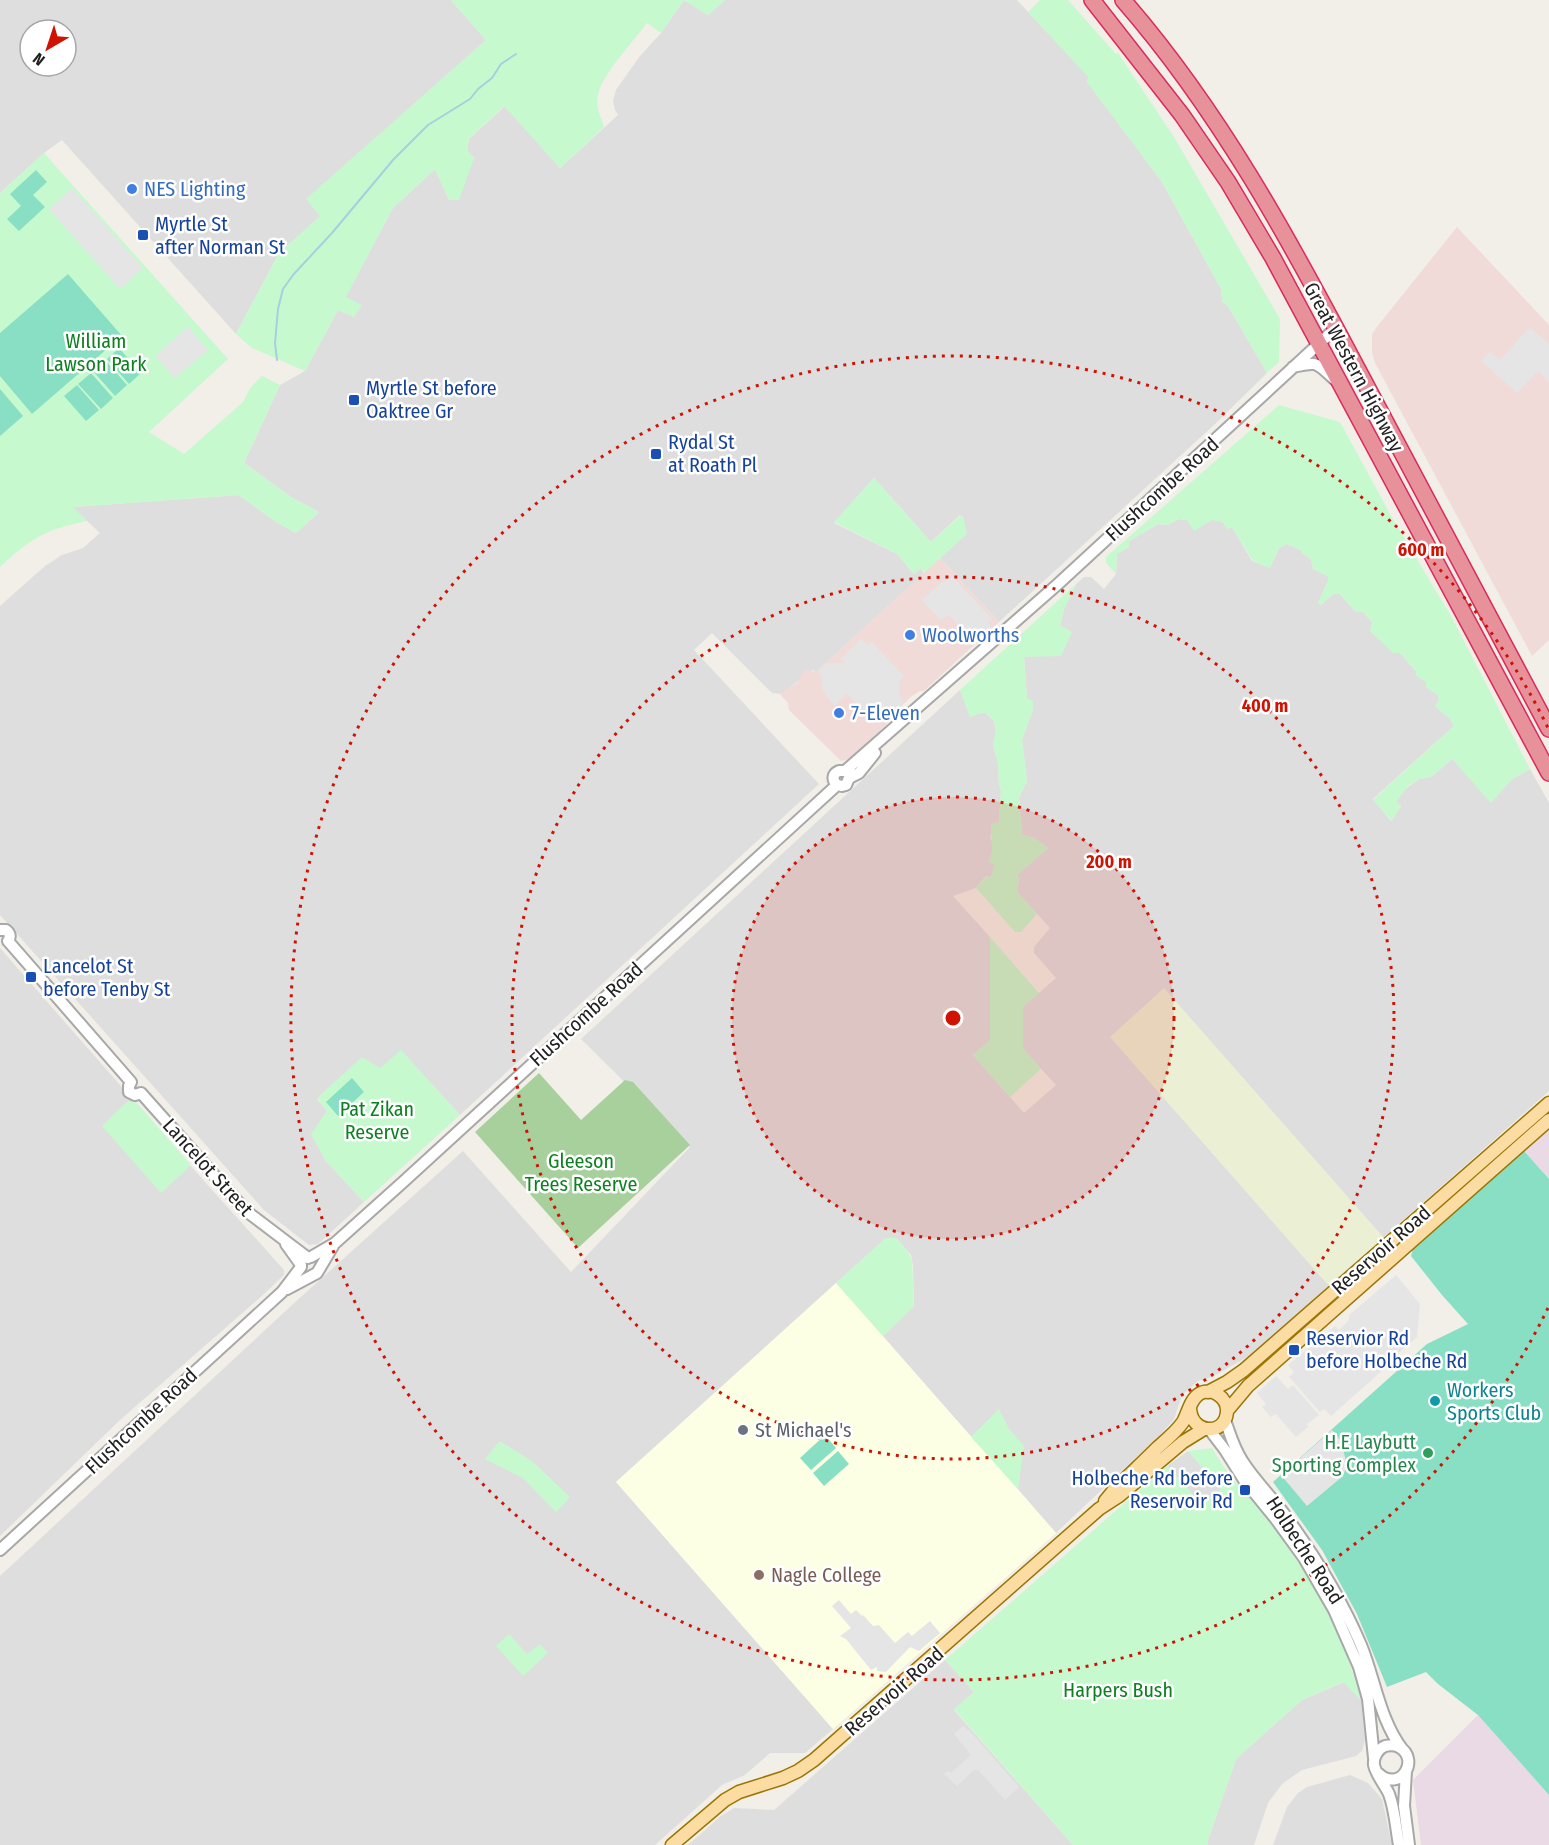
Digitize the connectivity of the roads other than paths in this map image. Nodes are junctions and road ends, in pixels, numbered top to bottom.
1 (1092, 0) edge
2 (1123, 0) edge
3 (1336, 328) junction
4 (1318, 344) junction
5 (1293, 367) junction
6 (1339, 384) junction
7 (1549, 729) edge
8 (1549, 773) edge
9 (0, 930) edge
10 (4, 942) edge
11 (1549, 1103) edge
12 (1549, 1120) edge
13 (335, 1243) junction
14 (306, 1262) junction
15 (315, 1272) junction
16 (282, 1292) junction
17 (1208, 1392) junction
18 (1190, 1407) junction
19 (1226, 1415) junction
20 (1207, 1429) junction
21 (1099, 1509) junction
22 (0, 1550) edge
23 (1403, 1750) junction
24 (1374, 1758) junction
25 (1406, 1771) junction
26 (1378, 1773) junction
27 (672, 1845) edge
28 (1399, 1845) edge
29 (1409, 1845) edge

1 - 4 highway, Great Western Highway
2 - 3 highway, Great Western Highway
3 - 4 street, Flushcombe Road
3 - 7 highway, Great Western Highway
4 - 5 street, Flushcombe Road
4 - 6 highway, Great Western Highway
5 - 6 street
5 - 13 street, Flushcombe Road
6 - 8 highway, Great Western Highway
9 - 10 street
10 - 14 street, Lancelot Street
11 - 17 main road, Reservoir Road
12 - 19 main road, Reservoir Road
13 - 14 street, Flushcombe Road
13 - 15 street, Flushcombe Road
14 - 15 street, Lancelot Street
14 - 15 street
14 - 16 street, Flushcombe Road
15 - 16 street, Flushcombe Road
16 - 22 street, Flushcombe Road
17 - 18 main road
17 - 19 main road
18 - 20 main road
18 - 21 main road, Reservoir Road
19 - 20 main road
19 - 23 street, Holbeche Road
20 - 21 main road, Reservoir Road
20 - 24 street, Holbeche Road
21 - 27 main road, Reservoir Road
23 - 24 street
23 - 25 street
24 - 26 street
25 - 26 street
25 - 29 street
26 - 28 street

